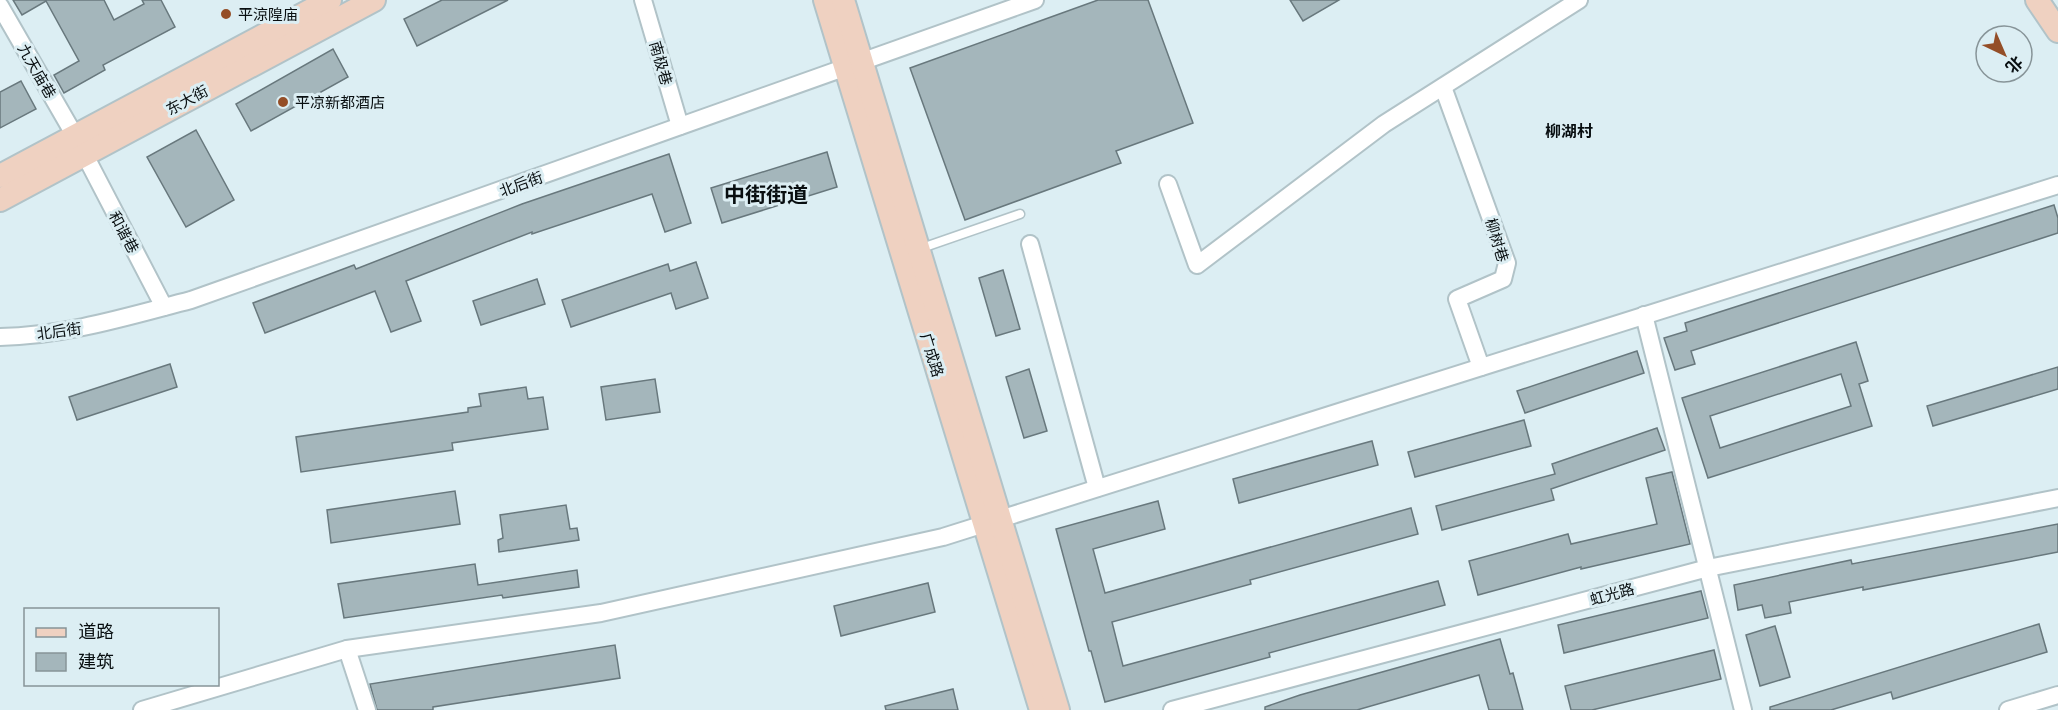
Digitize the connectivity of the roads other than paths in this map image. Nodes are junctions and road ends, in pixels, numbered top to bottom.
1 (330, 0) edge
2 (374, 0) edge
3 (643, 0) edge
4 (825, 0) edge
5 (843, 0) edge
6 (1035, 0) edge
7 (1579, 0) edge
8 (2037, 0) edge
9 (0, 6) edge
10 (2058, 31) edge
11 (854, 63) junction
12 (1443, 87) junction
13 (680, 126) junction
14 (80, 146) junction
15 (0, 176) edge
16 (1168, 184) dead end
17 (2058, 185) edge
18 (0, 200) edge
19 (1020, 214) dead end
20 (1030, 244) dead end
21 (918, 249) junction
22 (164, 307) junction
23 (1644, 315) junction
24 (0, 337) edge
25 (1481, 367) junction
26 (1097, 488) junction
27 (2058, 498) edge
28 (992, 521) junction
29 (1708, 568) junction
30 (347, 649) junction
31 (2058, 695) edge
32 (142, 710) edge
33 (367, 710) edge
34 (1041, 710) edge
35 (1058, 710) edge
36 (1172, 710) edge
37 (1743, 710) edge
38 (2008, 710) edge

1 - 14 main road, 东大街
2 - 14 main road, 东大街
3 - 13 street, 南极巷
4 - 11 main road, 广成路
5 - 11 main road, 广成路
6 - 11 street, 北后街
7 - 12 street
8 - 10 main road
9 - 14 street, 九天庙巷
11 - 13 street, 北后街
11 - 21 main road, 广成路
11 - 28 main road, 广成路
12 - 16 street
12 - 25 street, 柳树巷
13 - 22 street, 北后街
14 - 15 main road, 东大街
14 - 18 main road, 东大街
14 - 22 street, 和谐巷
17 - 23 street
19 - 21 lane
20 - 26 street
21 - 28 main road, 广成路
22 - 24 street, 北后街
23 - 25 street
23 - 29 street
25 - 26 street
26 - 28 street
27 - 29 street, 虹光路
28 - 30 street
28 - 34 main road, 广成路
28 - 35 main road, 广成路
29 - 36 street, 虹光路
29 - 37 street
30 - 32 street
30 - 33 street
31 - 38 street

